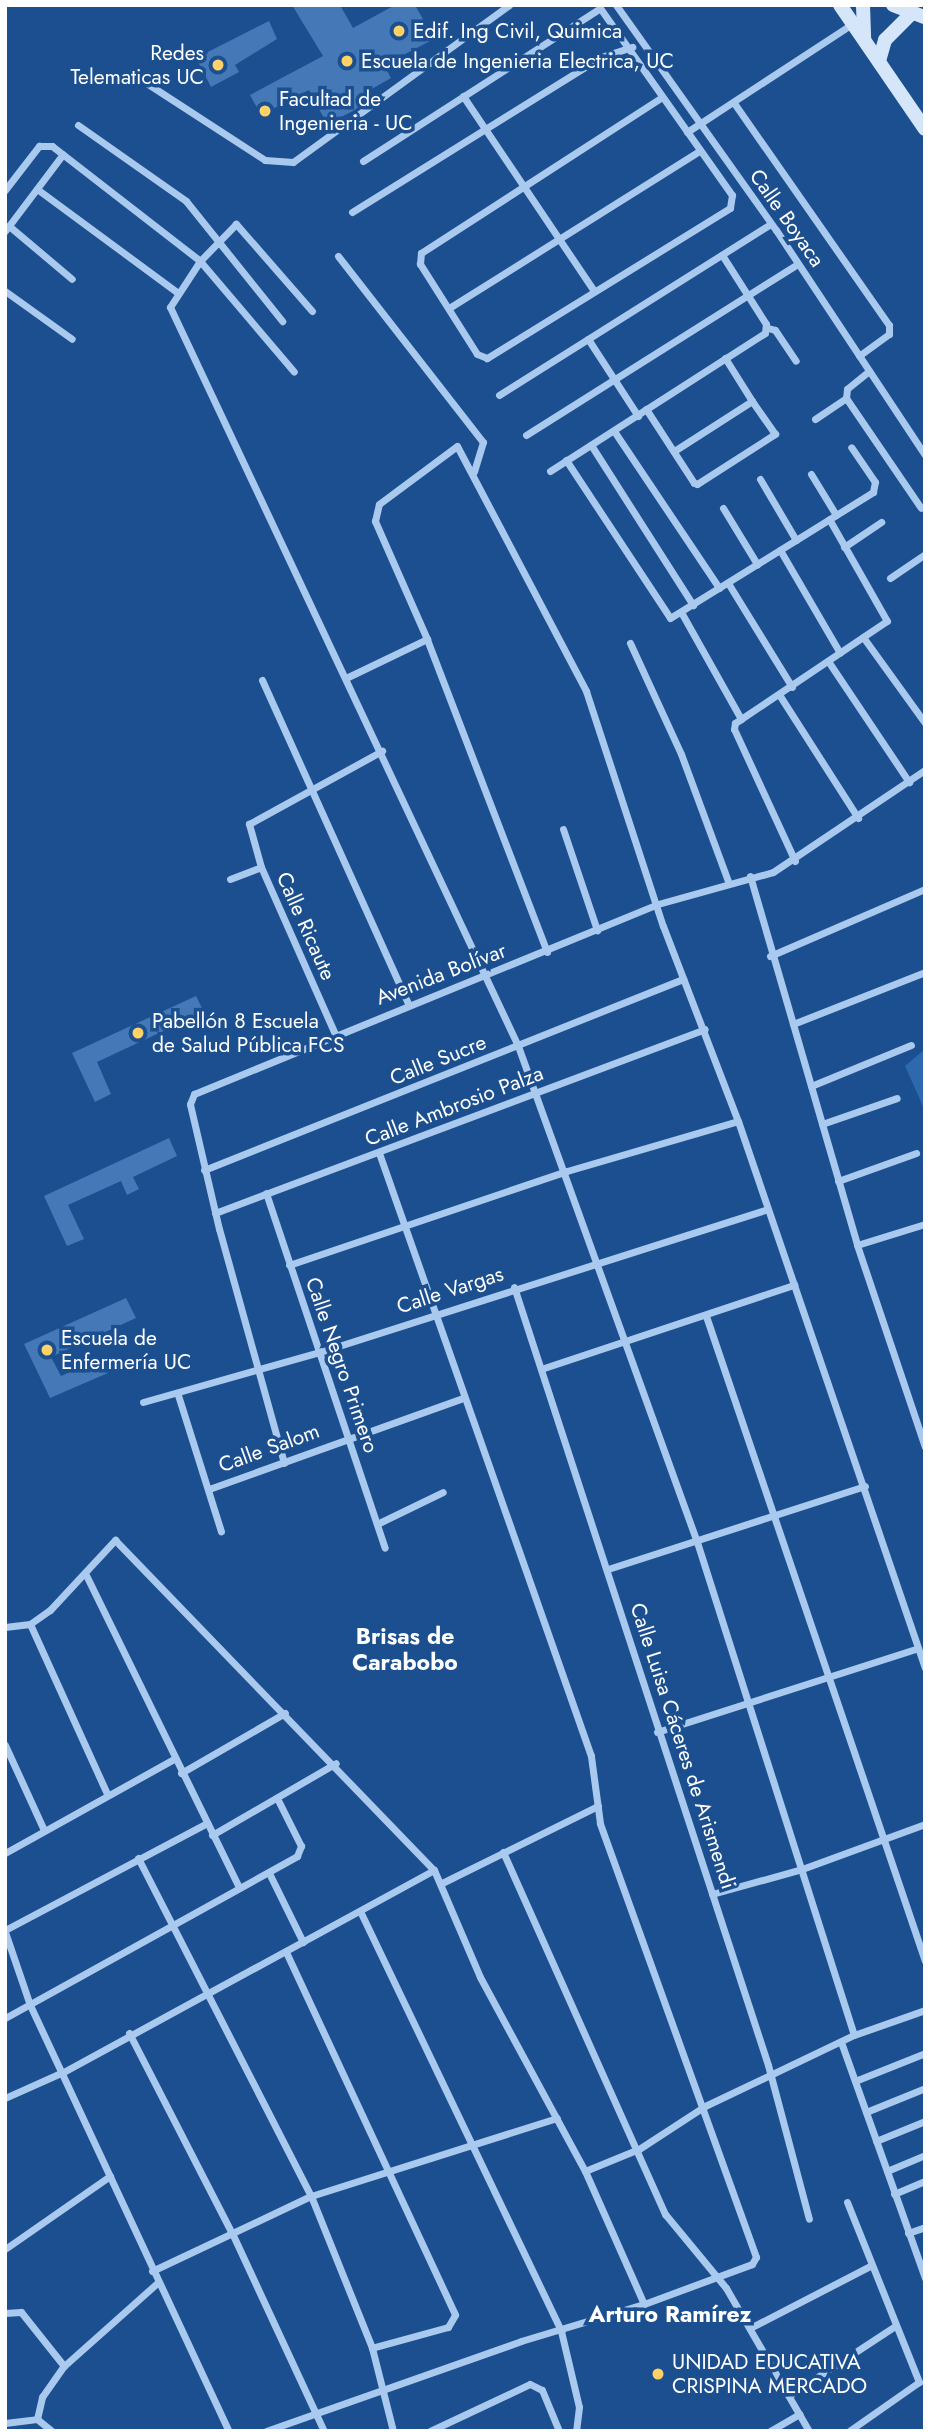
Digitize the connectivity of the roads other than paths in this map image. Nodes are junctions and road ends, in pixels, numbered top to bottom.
1 (509, 5) edge
2 (615, 5) edge
3 (840, 5) edge
4 (863, 5) edge
5 (910, 10) edge
6 (852, 24) junction
7 (864, 39) junction
8 (632, 47) junction
9 (879, 61) junction
10 (131, 73) dead end
11 (463, 96) junction
12 (662, 97) junction
13 (734, 103) junction
14 (78, 125) dead end
15 (698, 125) junction
16 (925, 129) edge
17 (485, 132) junction
18 (687, 132) junction
19 (699, 151) junction
20 (63, 154) junction
21 (363, 161) dead end
22 (522, 187) junction
23 (37, 189) junction
24 (5, 190) edge
25 (352, 212) dead end
26 (771, 224) junction
27 (7, 229) edge
28 (219, 239) junction
29 (559, 239) junction
30 (722, 255) junction
31 (338, 256) dead end
32 (200, 261) junction
33 (798, 264) junction
34 (72, 279) dead end
35 (594, 291) junction
36 (5, 292) edge
37 (178, 293) junction
38 (748, 295) junction
39 (449, 307) junction
40 (312, 311) dead end
41 (282, 321) dead end
42 (768, 328) junction
43 (72, 339) dead end
44 (588, 339) junction
45 (859, 356) junction
46 (725, 358) junction
47 (796, 361) dead end
48 (869, 371) junction
49 (294, 372) dead end
50 (614, 380) junction
51 (499, 396) dead end
52 (846, 398) junction
53 (752, 401) junction
54 (646, 409) junction
55 (638, 416) junction
56 (816, 419) dead end
57 (614, 431) junction
58 (526, 435) dead end
59 (921, 443) edge
60 (591, 445) junction
61 (850, 447) dead end
62 (674, 451) junction
63 (925, 455) edge
64 (566, 460) junction
65 (550, 471) dead end
66 (474, 472) junction
67 (811, 474) dead end
68 (760, 479) dead end
69 (723, 508) dead end
70 (921, 508) dead end
71 (832, 517) junction
72 (881, 523) dead end
73 (796, 540) junction
74 (844, 547) junction
75 (780, 550) junction
76 (925, 554) edge
77 (757, 564) junction
78 (890, 578) dead end
79 (728, 583) junction
80 (719, 588) junction
81 (692, 605) junction
82 (681, 612) junction
83 (863, 637) junction
84 (427, 639) junction
85 (630, 643) dead end
86 (840, 653) junction
87 (828, 661) junction
88 (348, 677) junction
89 (262, 680) dead end
90 (792, 687) junction
91 (780, 696) junction
92 (741, 719) junction
93 (925, 723) edge
94 (383, 751) junction
95 (925, 770) edge
96 (909, 782) junction
97 (312, 789) junction
98 (858, 818) junction
99 (562, 829) dead end
100 (794, 861) junction
101 (261, 867) junction
102 (750, 876) junction
103 (230, 879) dead end
104 (728, 881) junction
105 (925, 889) edge
106 (658, 904) junction
107 (597, 930) junction
108 (547, 952) junction
109 (771, 956) junction
110 (925, 972) edge
111 (489, 974) junction
112 (682, 979) junction
113 (408, 1004) junction
114 (793, 1024) junction
115 (705, 1029) junction
116 (335, 1034) junction
117 (911, 1045) dead end
118 (518, 1046) junction
119 (811, 1086) junction
120 (536, 1094) junction
121 (897, 1098) dead end
122 (737, 1121) junction
123 (822, 1124) junction
124 (379, 1153) junction
125 (916, 1153) dead end
126 (204, 1170) junction
127 (567, 1171) junction
128 (838, 1181) junction
129 (266, 1193) junction
130 (767, 1209) junction
131 (215, 1213) junction
132 (925, 1224) edge
133 (404, 1227) junction
134 (857, 1245) junction
135 (598, 1262) junction
136 (289, 1265) junction
137 (794, 1285) junction
138 (513, 1287) junction
139 (433, 1314) junction
140 (706, 1316) junction
141 (622, 1343) junction
142 (320, 1352) junction
143 (258, 1369) junction
144 (541, 1369) junction
145 (178, 1395) junction
146 (461, 1399) junction
147 (143, 1402) dead end
148 (348, 1437) junction
149 (924, 1442) edge
150 (284, 1463) junction
151 (866, 1486) junction
152 (209, 1489) junction
153 (443, 1492) dead end
154 (776, 1513) junction
155 (377, 1524) junction
156 (221, 1531) dead end
157 (697, 1542) junction
158 (385, 1548) dead end
159 (608, 1569) junction
160 (86, 1575) junction
161 (30, 1624) junction
162 (5, 1626) edge
163 (918, 1648) junction
164 (925, 1668) edge
165 (830, 1676) junction
166 (746, 1702) junction
167 (285, 1713) junction
168 (657, 1732) junction
169 (5, 1745) edge
170 (174, 1759) junction
171 (335, 1763) junction
172 (181, 1773) junction
173 (107, 1794) junction
174 (277, 1798) junction
175 (598, 1806) junction
176 (207, 1824) junction
177 (925, 1824) edge
178 (44, 1830) junction
179 (212, 1835) junction
180 (884, 1838) junction
181 (503, 1852) junction
182 (5, 1853) edge
183 (138, 1858) junction
184 (802, 1869) junction
185 (434, 1870) junction
186 (269, 1873) junction
187 (442, 1883) junction
188 (239, 1888) junction
189 (712, 1894) junction
190 (360, 1911) junction
191 (173, 1924) junction
192 (5, 1931) edge
193 (303, 1942) junction
194 (286, 1952) junction
195 (925, 1961) edge
196 (208, 1992) junction
197 (30, 2005) junction
198 (925, 2010) edge
199 (5, 2018) edge
200 (129, 2033) junction
201 (854, 2035) junction
202 (841, 2042) junction
203 (925, 2053) edge
204 (63, 2072) junction
205 (770, 2076) junction
206 (855, 2081) junction
207 (925, 2088) edge
208 (5, 2098) edge
209 (705, 2106) junction
210 (866, 2112) junction
211 (557, 2118) junction
212 (925, 2121) edge
213 (876, 2141) junction
214 (472, 2147) junction
215 (639, 2149) junction
216 (925, 2155) edge
217 (389, 2170) junction
218 (585, 2171) junction
219 (887, 2171) junction
220 (110, 2176) junction
221 (925, 2181) edge
222 (894, 2194) junction
223 (311, 2196) junction
224 (847, 2202) dead end
225 (809, 2218) dead end
226 (925, 2227) edge
227 (232, 2233) junction
228 (908, 2233) junction
229 (5, 2249) edge
230 (872, 2265) junction
231 (152, 2270) junction
232 (717, 2275) junction
233 (925, 2278) edge
234 (157, 2283) junction
235 (644, 2304) junction
236 (5, 2313) edge
237 (895, 2326) junction
238 (750, 2328) junction
239 (561, 2331) junction
240 (372, 2348) junction
241 (64, 2366) junction
242 (381, 2388) junction
243 (790, 2395) junction
244 (316, 2412) junction
245 (799, 2414) junction
246 (37, 2420) junction
247 (5, 2423) edge
248 (52, 2431) edge
249 (229, 2431) edge
250 (266, 2431) edge
251 (324, 2431) edge
252 (393, 2431) edge
253 (430, 2431) edge
254 (559, 2431) edge
255 (576, 2431) edge
256 (771, 2431) edge
257 (809, 2431) edge
258 (849, 2431) edge

1 - 10 street
2 - 15 street, Calle Boyaca
3 - 6 street
4 - 7 street
5 - 9 street
6 - 7 street
6 - 13 street
7 - 9 street
8 - 11 street
8 - 12 street
8 - 17 street
9 - 16 street
11 - 17 street
11 - 21 street
12 - 18 street
12 - 22 street
13 - 15 street
13 - 45 street
14 - 28 street
15 - 18 street
15 - 26 street, Calle Boyaca
17 - 22 street
17 - 25 street
18 - 19 street
19 - 29 street
19 - 35 street
20 - 23 street
20 - 24 street
20 - 32 street
22 - 29 street
22 - 39 street
23 - 27 street
23 - 37 street
26 - 30 street
26 - 33 street, Calle Boyaca
27 - 34 street
28 - 32 street
28 - 40 street
28 - 41 street
29 - 35 street
29 - 39 street
30 - 38 street
30 - 44 street
31 - 66 street
32 - 37 street
32 - 49 street
33 - 38 street
33 - 45 street, Calle Boyaca
35 - 39 street
36 - 43 street
37 - 88 street
38 - 42 street
38 - 50 street
42 - 46 street
42 - 47 street
44 - 50 street
44 - 51 street
45 - 48 street, Calle Boyaca
46 - 53 street
46 - 54 street
48 - 52 street
48 - 59 street, Calle Boyaca
50 - 55 street
50 - 58 street
52 - 56 street
52 - 70 street
53 - 62 street
53 - 62 street
54 - 55 street
54 - 62 street
55 - 57 street
57 - 60 street
57 - 80 street
59 - 63 street, Calle Boyaca
60 - 64 street
60 - 81 street
61 - 71 street
64 - 65 street
64 - 82 street
66 - 84 street
66 - 106 street
67 - 71 street
68 - 73 street
69 - 77 street
71 - 73 street
71 - 74 street
72 - 74 street
73 - 75 street
74 - 83 street
75 - 77 street
75 - 86 street
76 - 78 street
77 - 79 street
79 - 80 street
79 - 90 street
80 - 81 street
81 - 82 street
82 - 92 street
83 - 86 street
83 - 93 street
84 - 88 street
84 - 108 street
85 - 104 street
86 - 87 street
87 - 90 street
87 - 96 street
88 - 94 street
89 - 97 street
90 - 91 street
91 - 92 street
91 - 98 street
92 - 100 street
94 - 97 street
94 - 111 street
95 - 96 street, Avenida Bolívar
96 - 98 street, Avenida Bolívar
97 - 101 street, Calle Ricaute
97 - 113 street
98 - 100 street, Avenida Bolívar
99 - 107 street
100 - 102 street, Avenida Bolívar
101 - 103 street
101 - 116 street, Calle Ricaute
102 - 104 street, Avenida Bolívar
102 - 109 street
104 - 106 street, Avenida Bolívar
105 - 109 street
106 - 107 street, Avenida Bolívar
106 - 112 street
107 - 108 street, Avenida Bolívar
108 - 111 street, Avenida Bolívar
109 - 114 street
110 - 114 street
111 - 113 street, Avenida Bolívar
111 - 118 street
112 - 115 street
112 - 118 street, Calle Sucre
113 - 116 street, Avenida Bolívar
114 - 119 street
115 - 120 street, Calle Ambrosio Palza
115 - 122 street
116 - 126 street, Avenida Bolívar
117 - 119 street
118 - 120 street
118 - 126 street, Calle Sucre
119 - 123 street
120 - 124 street, Calle Ambrosio Palza
120 - 127 street
121 - 123 street
122 - 127 street
122 - 130 street
123 - 128 street
124 - 129 street, Calle Ambrosio Palza
124 - 133 street
125 - 128 street
126 - 131 street, Avenida Bolívar
127 - 133 street
127 - 135 street
128 - 134 street
129 - 131 street, Calle Ambrosio Palza
129 - 136 street, Calle Negro Primero
130 - 135 street, Calle Vargas
130 - 137 street
131 - 143 street, Avenida Bolívar
132 - 134 street
133 - 136 street
133 - 139 street
134 - 149 street
135 - 138 street, Calle Vargas
135 - 141 street
136 - 142 street, Calle Negro Primero
137 - 140 street
137 - 151 street
138 - 139 street, Calle Vargas
138 - 144 street, Calle Luisa Cáceres de Arismendi
139 - 142 street, Calle Vargas
139 - 146 street
140 - 141 street
140 - 154 street
141 - 144 street
141 - 157 street
142 - 143 street, Calle Vargas
142 - 148 street, Calle Negro Primero
143 - 145 street, Calle Vargas
143 - 150 street, Avenida Bolívar
144 - 159 street, Calle Luisa Cáceres de Arismendi
145 - 147 street, Calle Vargas
145 - 152 street
146 - 148 street, Calle Salom
146 - 175 street
148 - 150 street, Calle Salom
148 - 155 street, Calle Negro Primero
150 - 152 street, Calle Salom
151 - 154 street
151 - 163 street
152 - 156 street
153 - 155 street
154 - 157 street
154 - 165 street
155 - 158 street, Calle Negro Primero
157 - 159 street
157 - 166 street
159 - 168 street, Calle Luisa Cáceres de Arismendi
160 - 161 street
160 - 167 street
160 - 170 street
161 - 162 street
161 - 173 street
163 - 164 street
163 - 165 street
165 - 166 street
165 - 180 street
166 - 168 street
166 - 184 street
167 - 171 street
167 - 172 street
168 - 189 street, Calle Luisa Cáceres de Arismendi
169 - 178 street
170 - 172 street
170 - 173 street
171 - 174 street
171 - 185 street
172 - 176 street
173 - 178 street
174 - 179 street
174 - 186 street
175 - 181 street
175 - 209 street
176 - 179 street
176 - 183 street
177 - 180 street
178 - 182 street
179 - 188 street
180 - 184 street
180 - 195 street
181 - 187 street
181 - 215 street
183 - 191 street
183 - 192 street
184 - 189 street
184 - 201 street
185 - 187 street
185 - 190 street
186 - 188 street
186 - 193 street
187 - 211 street
188 - 191 street
189 - 205 street, Calle Luisa Cáceres de Arismendi
190 - 193 street
190 - 214 street
191 - 196 street
191 - 197 street
192 - 197 street
193 - 194 street
194 - 196 street
194 - 217 street
196 - 200 street
196 - 223 street
197 - 199 street
197 - 204 street
198 - 201 street
200 - 204 street
200 - 227 street
201 - 202 street
202 - 205 street
202 - 206 street
203 - 206 street
204 - 208 street
204 - 220 street
205 - 209 street
205 - 225 street, Calle Luisa Cáceres de Arismendi
206 - 210 street
207 - 210 street
209 - 215 street
209 - 232 street
210 - 213 street
211 - 214 street
211 - 218 street
212 - 213 street
213 - 219 street
214 - 217 street
214 - 239 street
215 - 218 street
215 - 232 street
216 - 219 street
217 - 223 street
217 - 240 street
218 - 235 street
219 - 222 street
220 - 229 street
220 - 231 street
221 - 222 street
222 - 228 street
223 - 227 street
223 - 240 street
224 - 230 street
226 - 228 street
227 - 231 street
227 - 244 street
228 - 233 street
230 - 237 street
230 - 238 street
231 - 234 street
232 - 235 street
232 - 238 street
234 - 241 street
234 - 249 street
235 - 239 street
236 - 241 street
237 - 243 street
237 - 258 street
238 - 243 street
239 - 242 street
239 - 255 street
240 - 242 street
241 - 246 street
242 - 244 street
242 - 252 street
243 - 245 street
244 - 250 street
244 - 251 street
245 - 256 street
245 - 257 street
246 - 247 street
246 - 248 street
253 - 254 street

